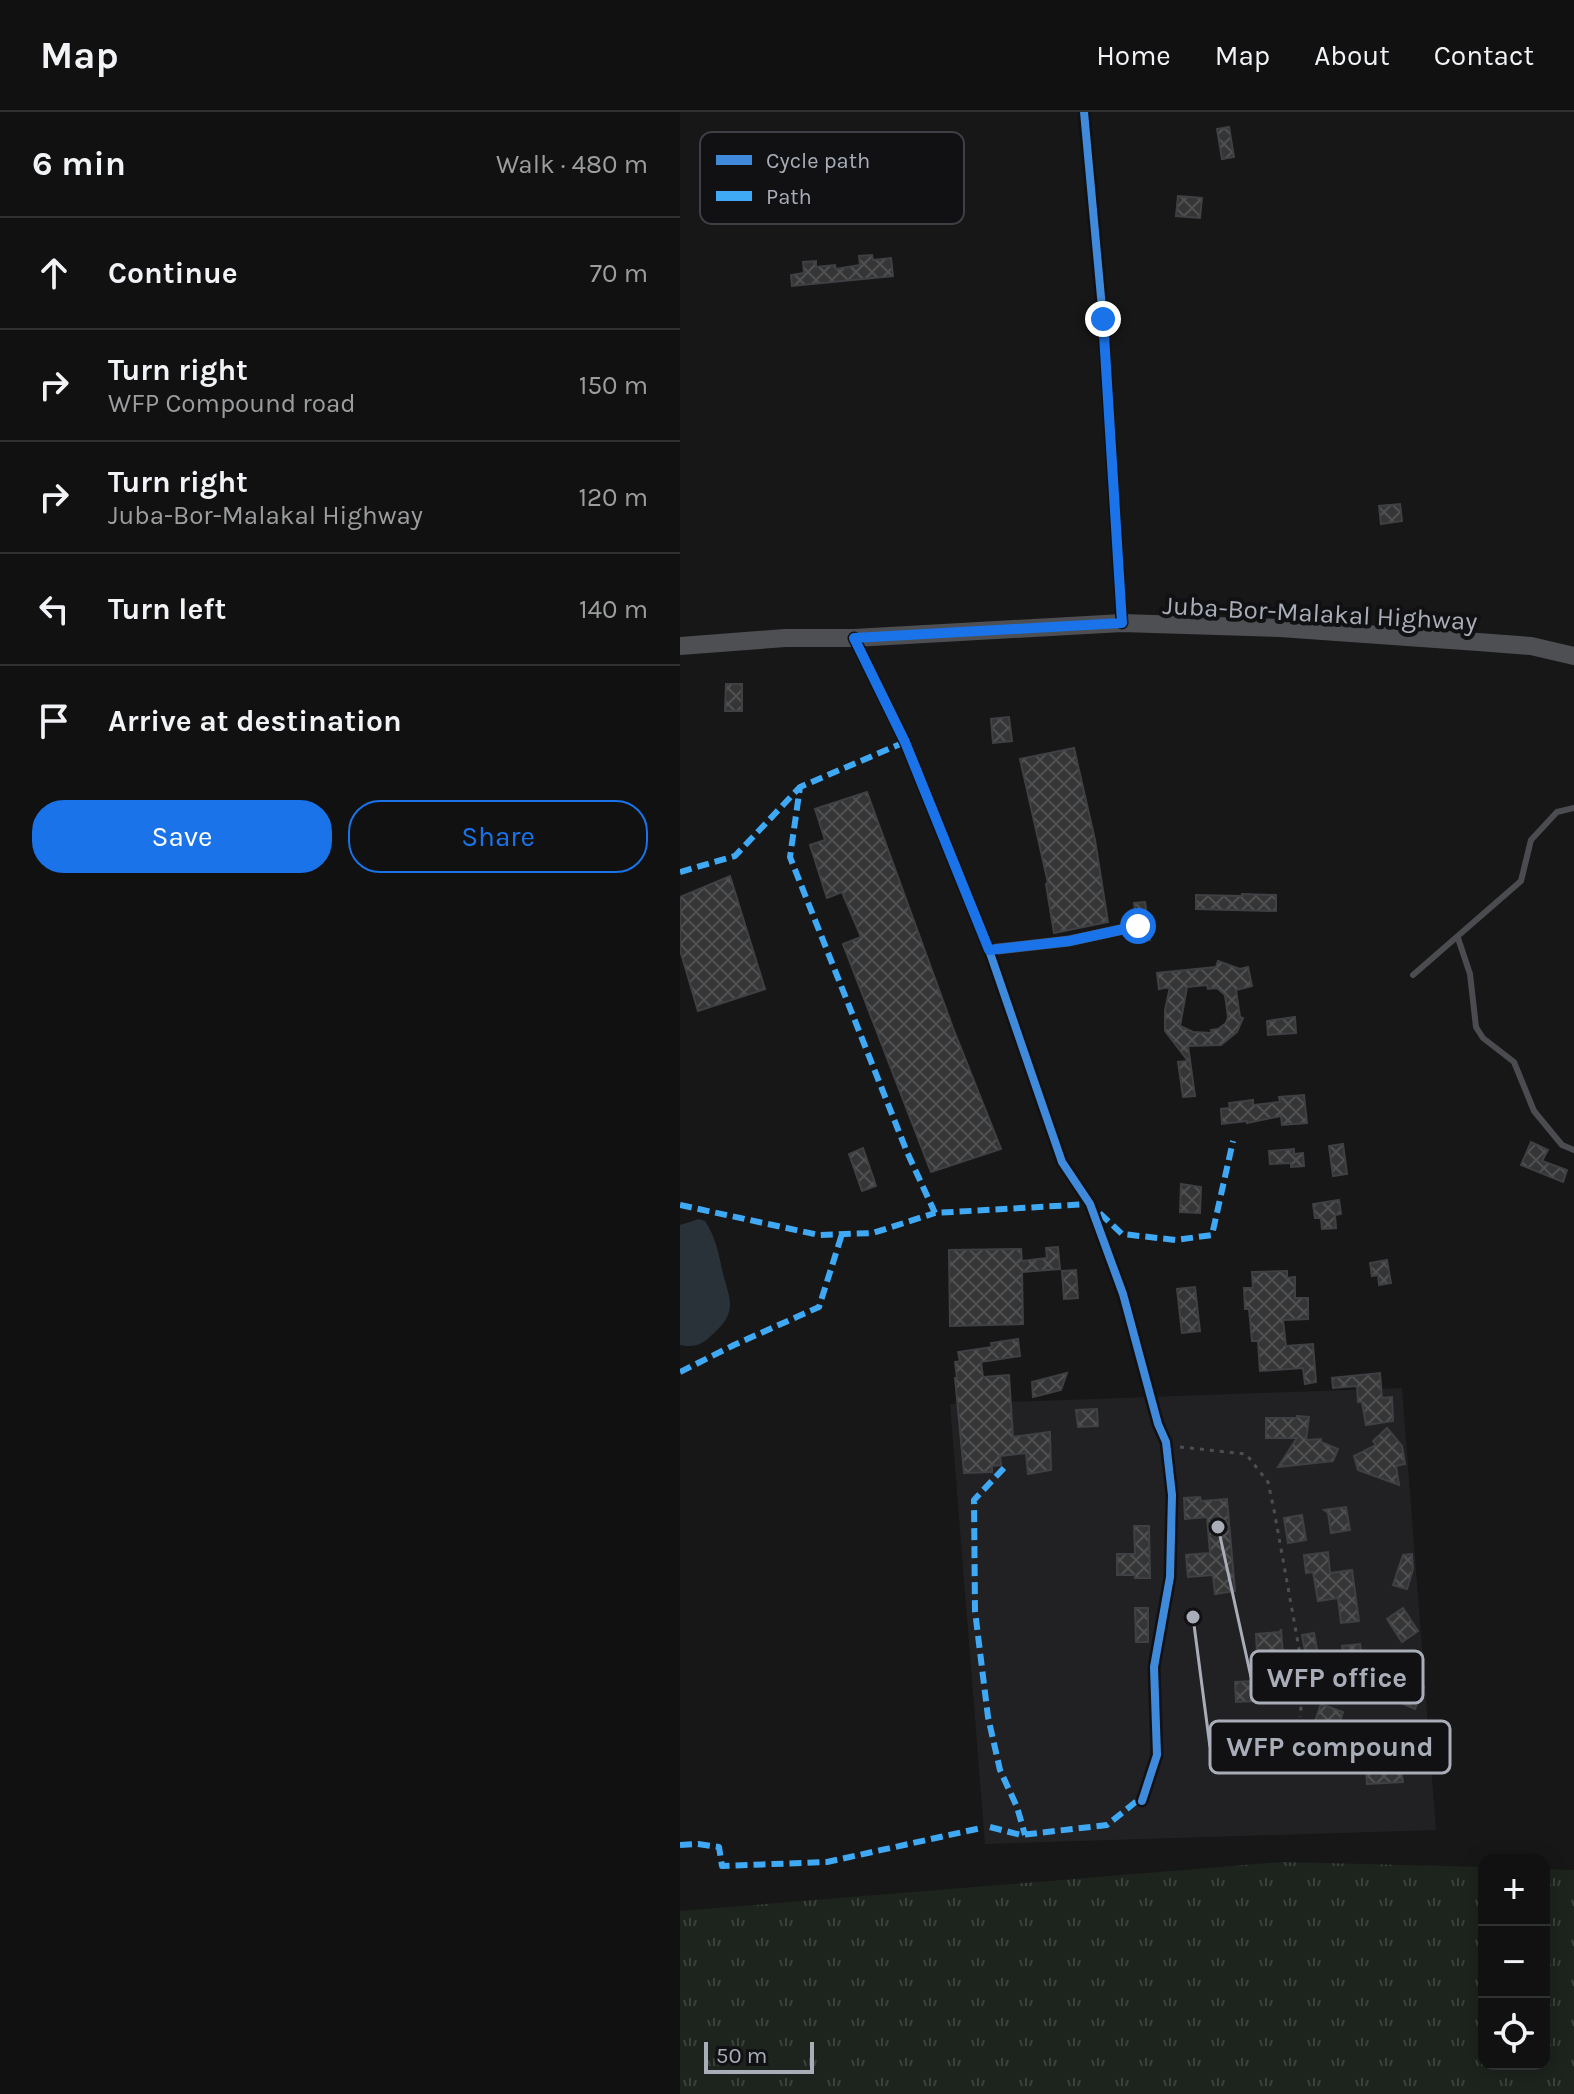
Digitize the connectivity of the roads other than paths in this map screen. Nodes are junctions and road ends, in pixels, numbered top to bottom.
1 (1084, 112) edge
2 (1122, 623) junction
3 (854, 638) junction
4 (680, 646) edge
5 (1574, 656) edge
6 (1574, 808) edge
7 (1138, 926) dead end
8 (1458, 938) junction
9 (989, 950) junction
10 (1413, 975) dead end
11 (1574, 1150) edge
12 (1142, 1801) dead end

1 - 2 street
2 - 3 main road, Juba-Bor-Malakal Highway
2 - 5 main road, Juba-Bor-Malakal Highway
3 - 4 main road, Juba-Bor-Malakal Highway
3 - 9 street
6 - 8 lane
7 - 9 street
8 - 10 lane
8 - 11 lane
9 - 12 street

